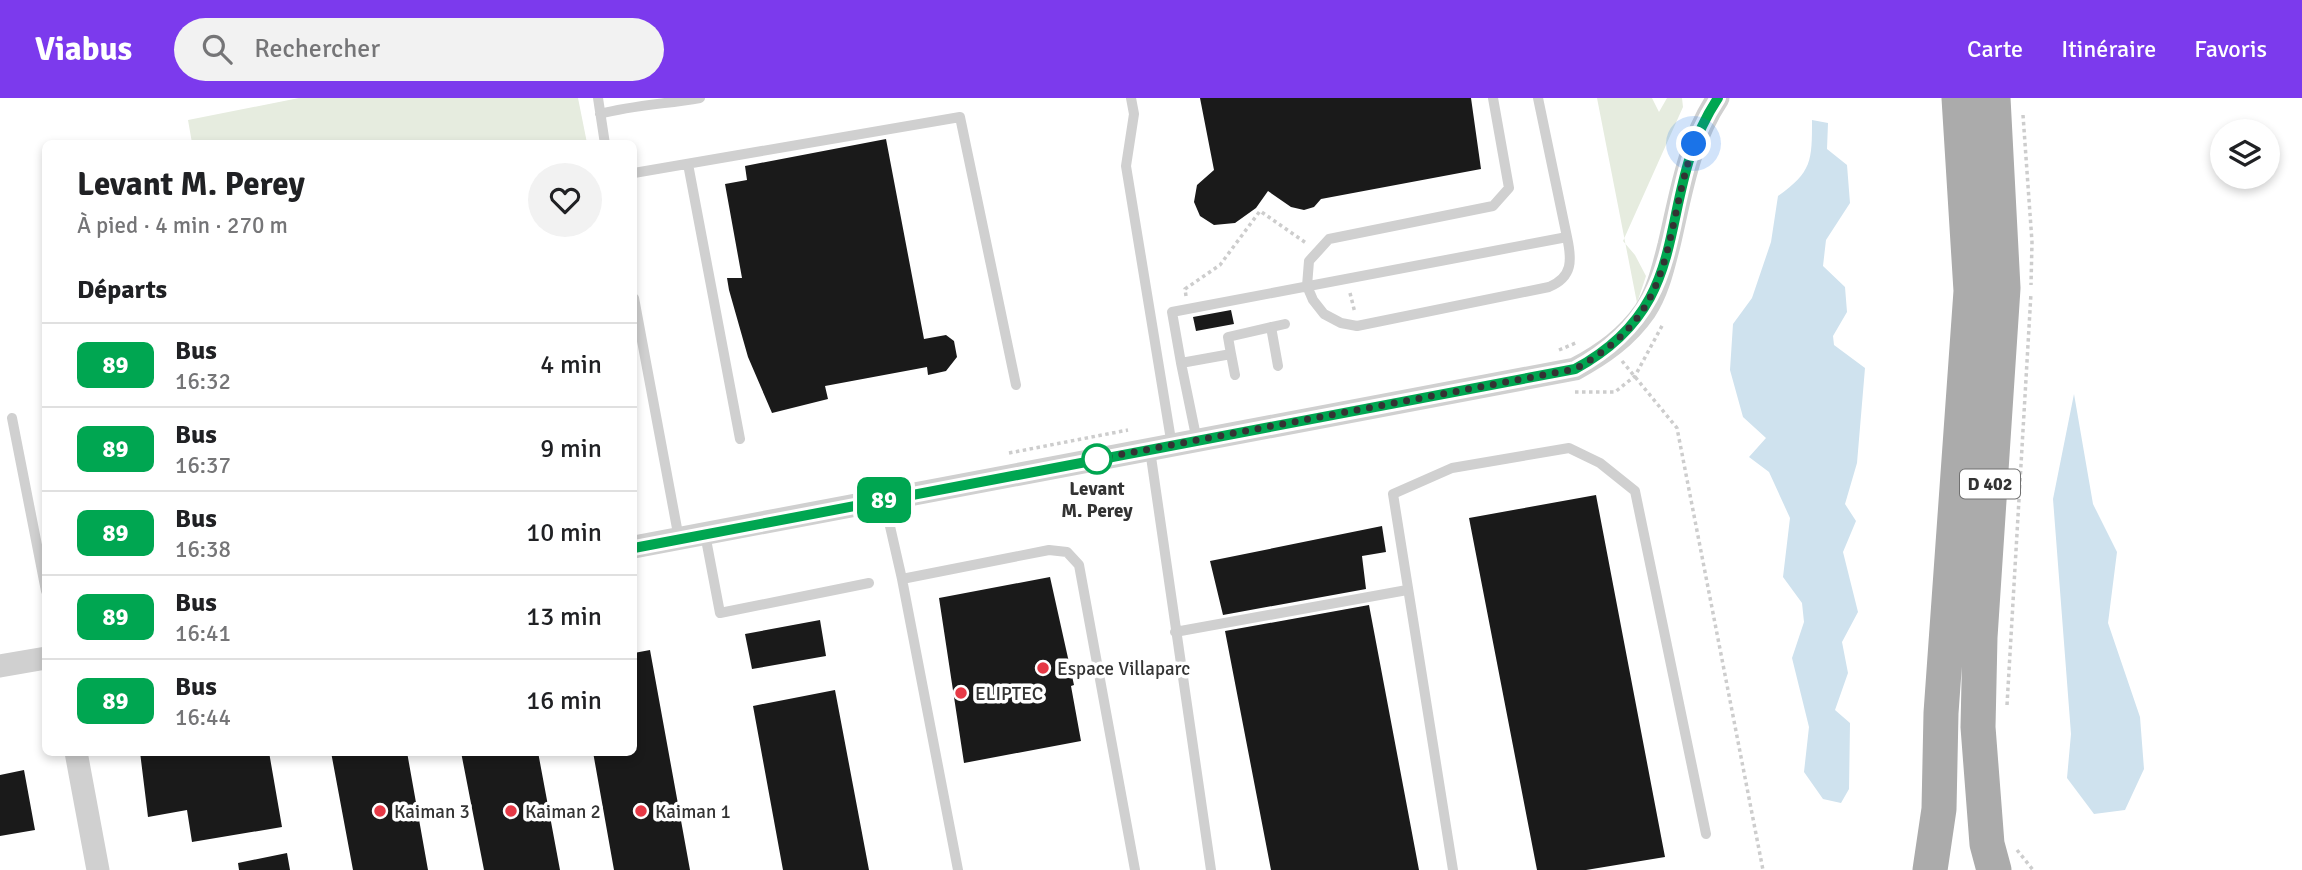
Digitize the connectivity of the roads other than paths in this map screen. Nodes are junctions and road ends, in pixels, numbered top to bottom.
1 (598, 98) edge
2 (699, 98) edge
3 (1131, 98) edge
4 (1493, 98) edge
5 (1538, 98) edge
6 (1718, 98) edge
7 (1959, 98) edge
8 (653, 101) edge
9 (2007, 105) edge
10 (600, 114) junction
11 (604, 140) edge
12 (688, 164) junction
13 (637, 172) edge
14 (1567, 237) junction
15 (1307, 286) junction
16 (637, 314) edge
17 (1285, 324) dead end
18 (1270, 327) junction
19 (1231, 354) junction
20 (1181, 363) junction
21 (1278, 366) dead end
22 (1235, 375) dead end
23 (1016, 385) dead end
24 (12, 418) dead end
25 (740, 439) dead end
26 (1197, 441) junction
27 (1161, 448) junction
28 (884, 500) junction
29 (705, 534) junction
30 (680, 539) junction
31 (637, 547) edge
32 (42, 571) edge
33 (902, 579) junction
34 (869, 583) dead end
35 (1407, 590) junction
36 (1175, 632) junction
37 (42, 659) edge
38 (0, 667) edge
39 (77, 756) edge
40 (1706, 834) dead end
41 (2004, 857) edge
42 (92, 869) edge
43 (958, 870) edge
44 (1135, 870) edge
45 (1211, 870) edge
46 (1453, 870) edge
47 (1930, 870) edge

1 - 10 lane
2 - 8 lane
3 - 27 lane
4 - 15 lane
5 - 14 lane
6 - 26 street
7 - 47 main road, D 402
8 - 10 lane
9 - 41 main road, D 402
10 - 11 lane
12 - 13 lane
12 - 23 lane
12 - 25 lane
14 - 15 lane
14 - 15 lane
15 - 20 lane
16 - 30 lane
17 - 18 lane
18 - 19 lane
18 - 21 lane
19 - 20 lane
19 - 22 lane
20 - 26 lane
24 - 32 lane
26 - 27 street
27 - 28 street
27 - 36 lane
28 - 29 street
28 - 33 lane
29 - 30 street
29 - 34 lane
30 - 31 street
33 - 43 lane
33 - 44 lane
35 - 36 lane
35 - 40 lane
35 - 46 lane
36 - 45 lane
37 - 38 street
39 - 42 street

